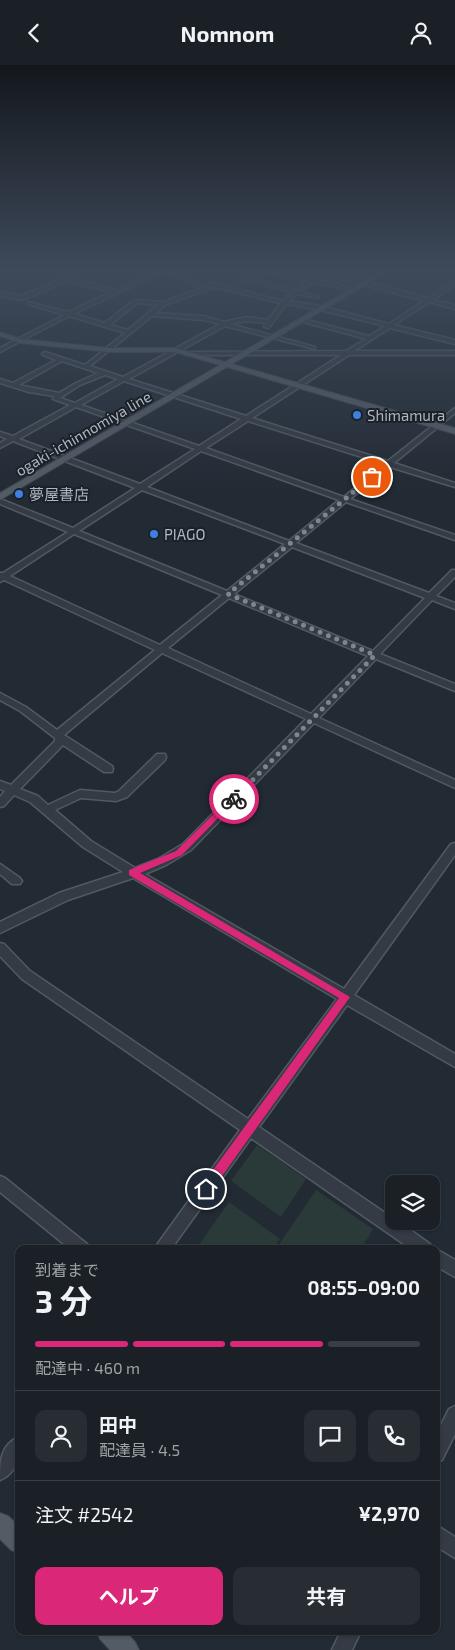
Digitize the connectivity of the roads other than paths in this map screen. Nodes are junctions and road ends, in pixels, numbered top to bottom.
1 (63, 345) edge
2 (112, 345) edge
3 (185, 345) edge
4 (256, 345) edge
5 (300, 345) edge
6 (359, 345) edge
7 (107, 349) junction
8 (175, 350) junction
9 (245, 352) junction
10 (324, 352) junction
11 (348, 352) junction
12 (45, 353) dead end
13 (186, 353) junction
14 (430, 353) junction
15 (455, 353) edge
16 (62, 359) junction
17 (455, 360) edge
18 (225, 364) junction
19 (88, 366) junction
20 (104, 373) junction
21 (125, 378) junction
22 (0, 381) edge
23 (14, 385) junction
24 (298, 385) junction
25 (175, 393) junction
26 (63, 398) junction
27 (76, 405) junction
28 (455, 410) edge
29 (249, 417) junction
30 (126, 422) junction
31 (436, 425) junction
32 (455, 431) edge
33 (0, 434) edge
34 (13, 439) junction
35 (0, 446) edge
36 (199, 449) junction
37 (64, 458) junction
38 (392, 462) junction
39 (455, 480) edge
40 (455, 485) edge
41 (141, 487) junction
42 (0, 493) edge
43 (0, 497) edge
44 (345, 499) junction
45 (0, 501) edge
46 (73, 531) junction
47 (455, 538) edge
48 (291, 543) junction
49 (455, 572) edge
50 (1, 577) edge
51 (228, 594) junction
52 (431, 596) junction
53 (455, 605) edge
54 (160, 650) junction
55 (375, 655) junction
56 (455, 688) edge
57 (0, 696) edge
58 (312, 719) junction
59 (60, 737) junction
60 (161, 757) dead end
61 (108, 769) dead end
62 (455, 784) edge
63 (0, 785) edge
64 (14, 790) junction
65 (0, 803) edge
66 (48, 809) junction
67 (455, 847) edge
68 (0, 868) edge
69 (132, 873) junction
70 (16, 881) dead end
71 (0, 929) edge
72 (0, 949) edge
73 (345, 997) junction
74 (455, 1061) edge
75 (249, 1129) junction
76 (0, 1183) edge
77 (77, 1245) edge
78 (165, 1245) edge
79 (419, 1245) edge
80 (440, 1260) edge
81 (455, 1269) edge
82 (455, 1415) edge
83 (440, 1446) edge
84 (15, 1451) edge
85 (0, 1471) edge
86 (0, 1524) edge
87 (440, 1537) edge
88 (15, 1538) edge
89 (455, 1549) edge
90 (112, 1635) edge
91 (349, 1635) edge
92 (127, 1650) edge
93 (342, 1650) edge

1 - 7 main road
2 - 7 street
3 - 8 street
4 - 9 main road, ogaki-ichinnomiya line
5 - 10 street
6 - 11 street
7 - 8 main road
7 - 19 street
8 - 13 main road
8 - 21 street
9 - 10 street
9 - 13 street
9 - 18 main road, ogaki-ichinnomiya line
10 - 11 street
11 - 14 street
11 - 24 street
12 - 16 street
13 - 18 main road
14 - 15 street
14 - 17 street
16 - 19 street
16 - 23 street
18 - 24 main road
18 - 25 main road, ogaki-ichinnomiya line
19 - 20 street
19 - 21 street
20 - 21 street
20 - 26 street
21 - 25 street
21 - 27 street
22 - 23 street
23 - 26 street
24 - 29 street
24 - 31 main road
25 - 29 street
25 - 30 main road, ogaki-ichinnomiya line
26 - 27 street
27 - 30 street
27 - 34 street
28 - 31 street
29 - 36 street
29 - 38 street
30 - 36 street
30 - 37 main road, ogaki-ichinnomiya line
31 - 32 main road
31 - 38 street
33 - 34 street
34 - 35 street
34 - 37 street
36 - 41 street
36 - 44 street
37 - 41 street
37 - 42 main road, ogaki-ichinnomiya line
37 - 43 main road, ogaki-ichinnomiya line
38 - 39 street
38 - 40 street
38 - 44 street
41 - 46 street
41 - 48 street
44 - 47 street
44 - 48 street
45 - 46 street
46 - 50 street
46 - 51 street
48 - 51 street
48 - 52 street
49 - 52 street
50 - 54 street
51 - 54 street
51 - 55 street
52 - 53 street
52 - 55 street
54 - 58 street
54 - 59 street
55 - 56 street
55 - 58 street
57 - 59 street
58 - 62 street
58 - 69 street
59 - 61 street
59 - 64 street
60 - 66 street
63 - 64 street
64 - 65 street
64 - 66 street
66 - 69 street
67 - 73 street
68 - 70 street
69 - 71 street
69 - 73 street
72 - 75 street
73 - 74 street
73 - 75 street
75 - 78 street
75 - 79 street
76 - 77 street
80 - 81 street
82 - 83 street
84 - 85 street
86 - 88 main road
87 - 89 street
90 - 92 main road
91 - 93 street

